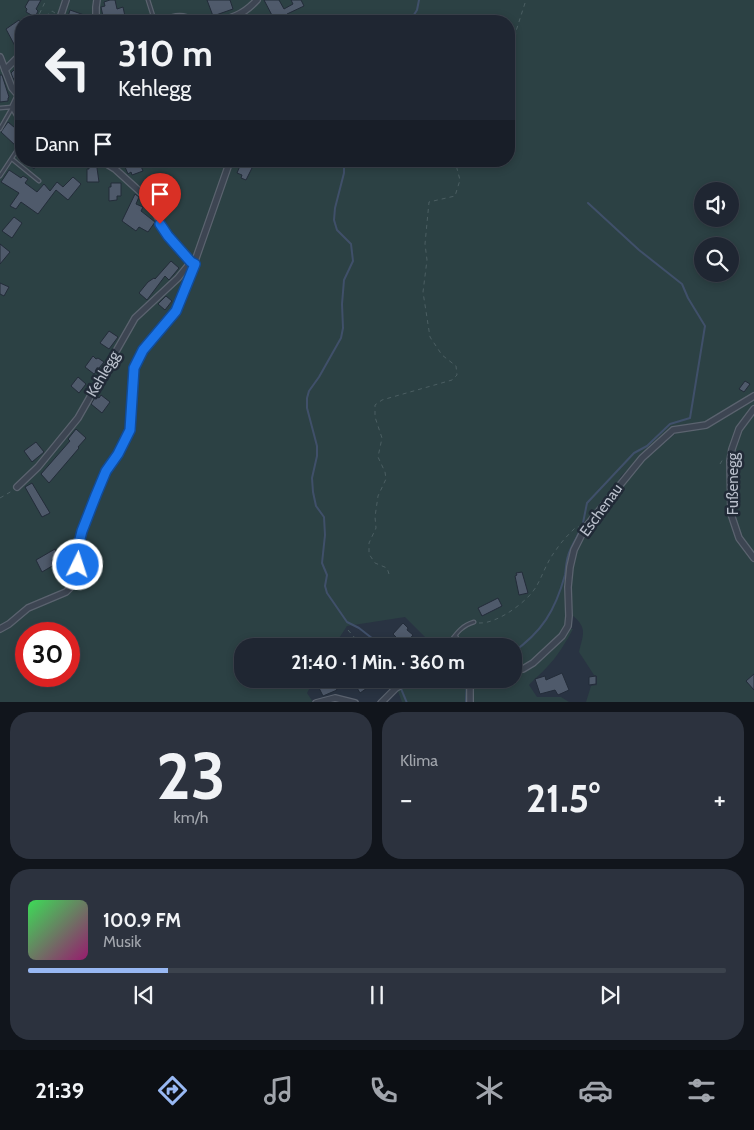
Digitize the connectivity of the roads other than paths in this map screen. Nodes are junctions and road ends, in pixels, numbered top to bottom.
1 (66, 0) edge
2 (97, 0) edge
3 (148, 0) edge
4 (258, 0) edge
5 (61, 15) edge
6 (96, 15) edge
7 (153, 15) edge
8 (240, 15) edge
9 (0, 57) edge
10 (15, 60) edge
11 (5, 70) junction
12 (15, 90) edge
13 (15, 102) edge
14 (13, 106) junction
15 (0, 108) edge
16 (15, 110) edge
17 (0, 129) edge
18 (15, 154) edge
19 (12, 159) junction
20 (15, 161) edge
21 (22, 167) edge
22 (112, 167) edge
23 (228, 167) edge
24 (0, 176) edge
25 (39, 181) dead end
26 (193, 263) junction
27 (754, 396) edge
28 (754, 409) edge
29 (17, 487) road end
30 (754, 558) edge
31 (474, 622) road end
32 (0, 629) edge
33 (456, 636) edge
34 (522, 669) edge
35 (396, 688) edge
36 (470, 688) edge
37 (316, 702) edge
38 (355, 702) edge
39 (381, 702) edge
40 (470, 702) edge

1 - 5 street
2 - 6 street
3 - 7 lane
4 - 8 street
9 - 11 street
10 - 11 street
11 - 12 street
13 - 14 street
14 - 15 lane
14 - 16 street
14 - 17 lane
18 - 19 lane
19 - 20 lane
19 - 24 lane
21 - 25 lane
22 - 26 street
23 - 26 street, Kehlegg
26 - 29 street, Kehlegg
26 - 32 street, Kehlegg
27 - 34 street, Eschenau
28 - 30 street, Fußenegg
31 - 33 lane
35 - 39 street
36 - 40 street
37 - 38 street

